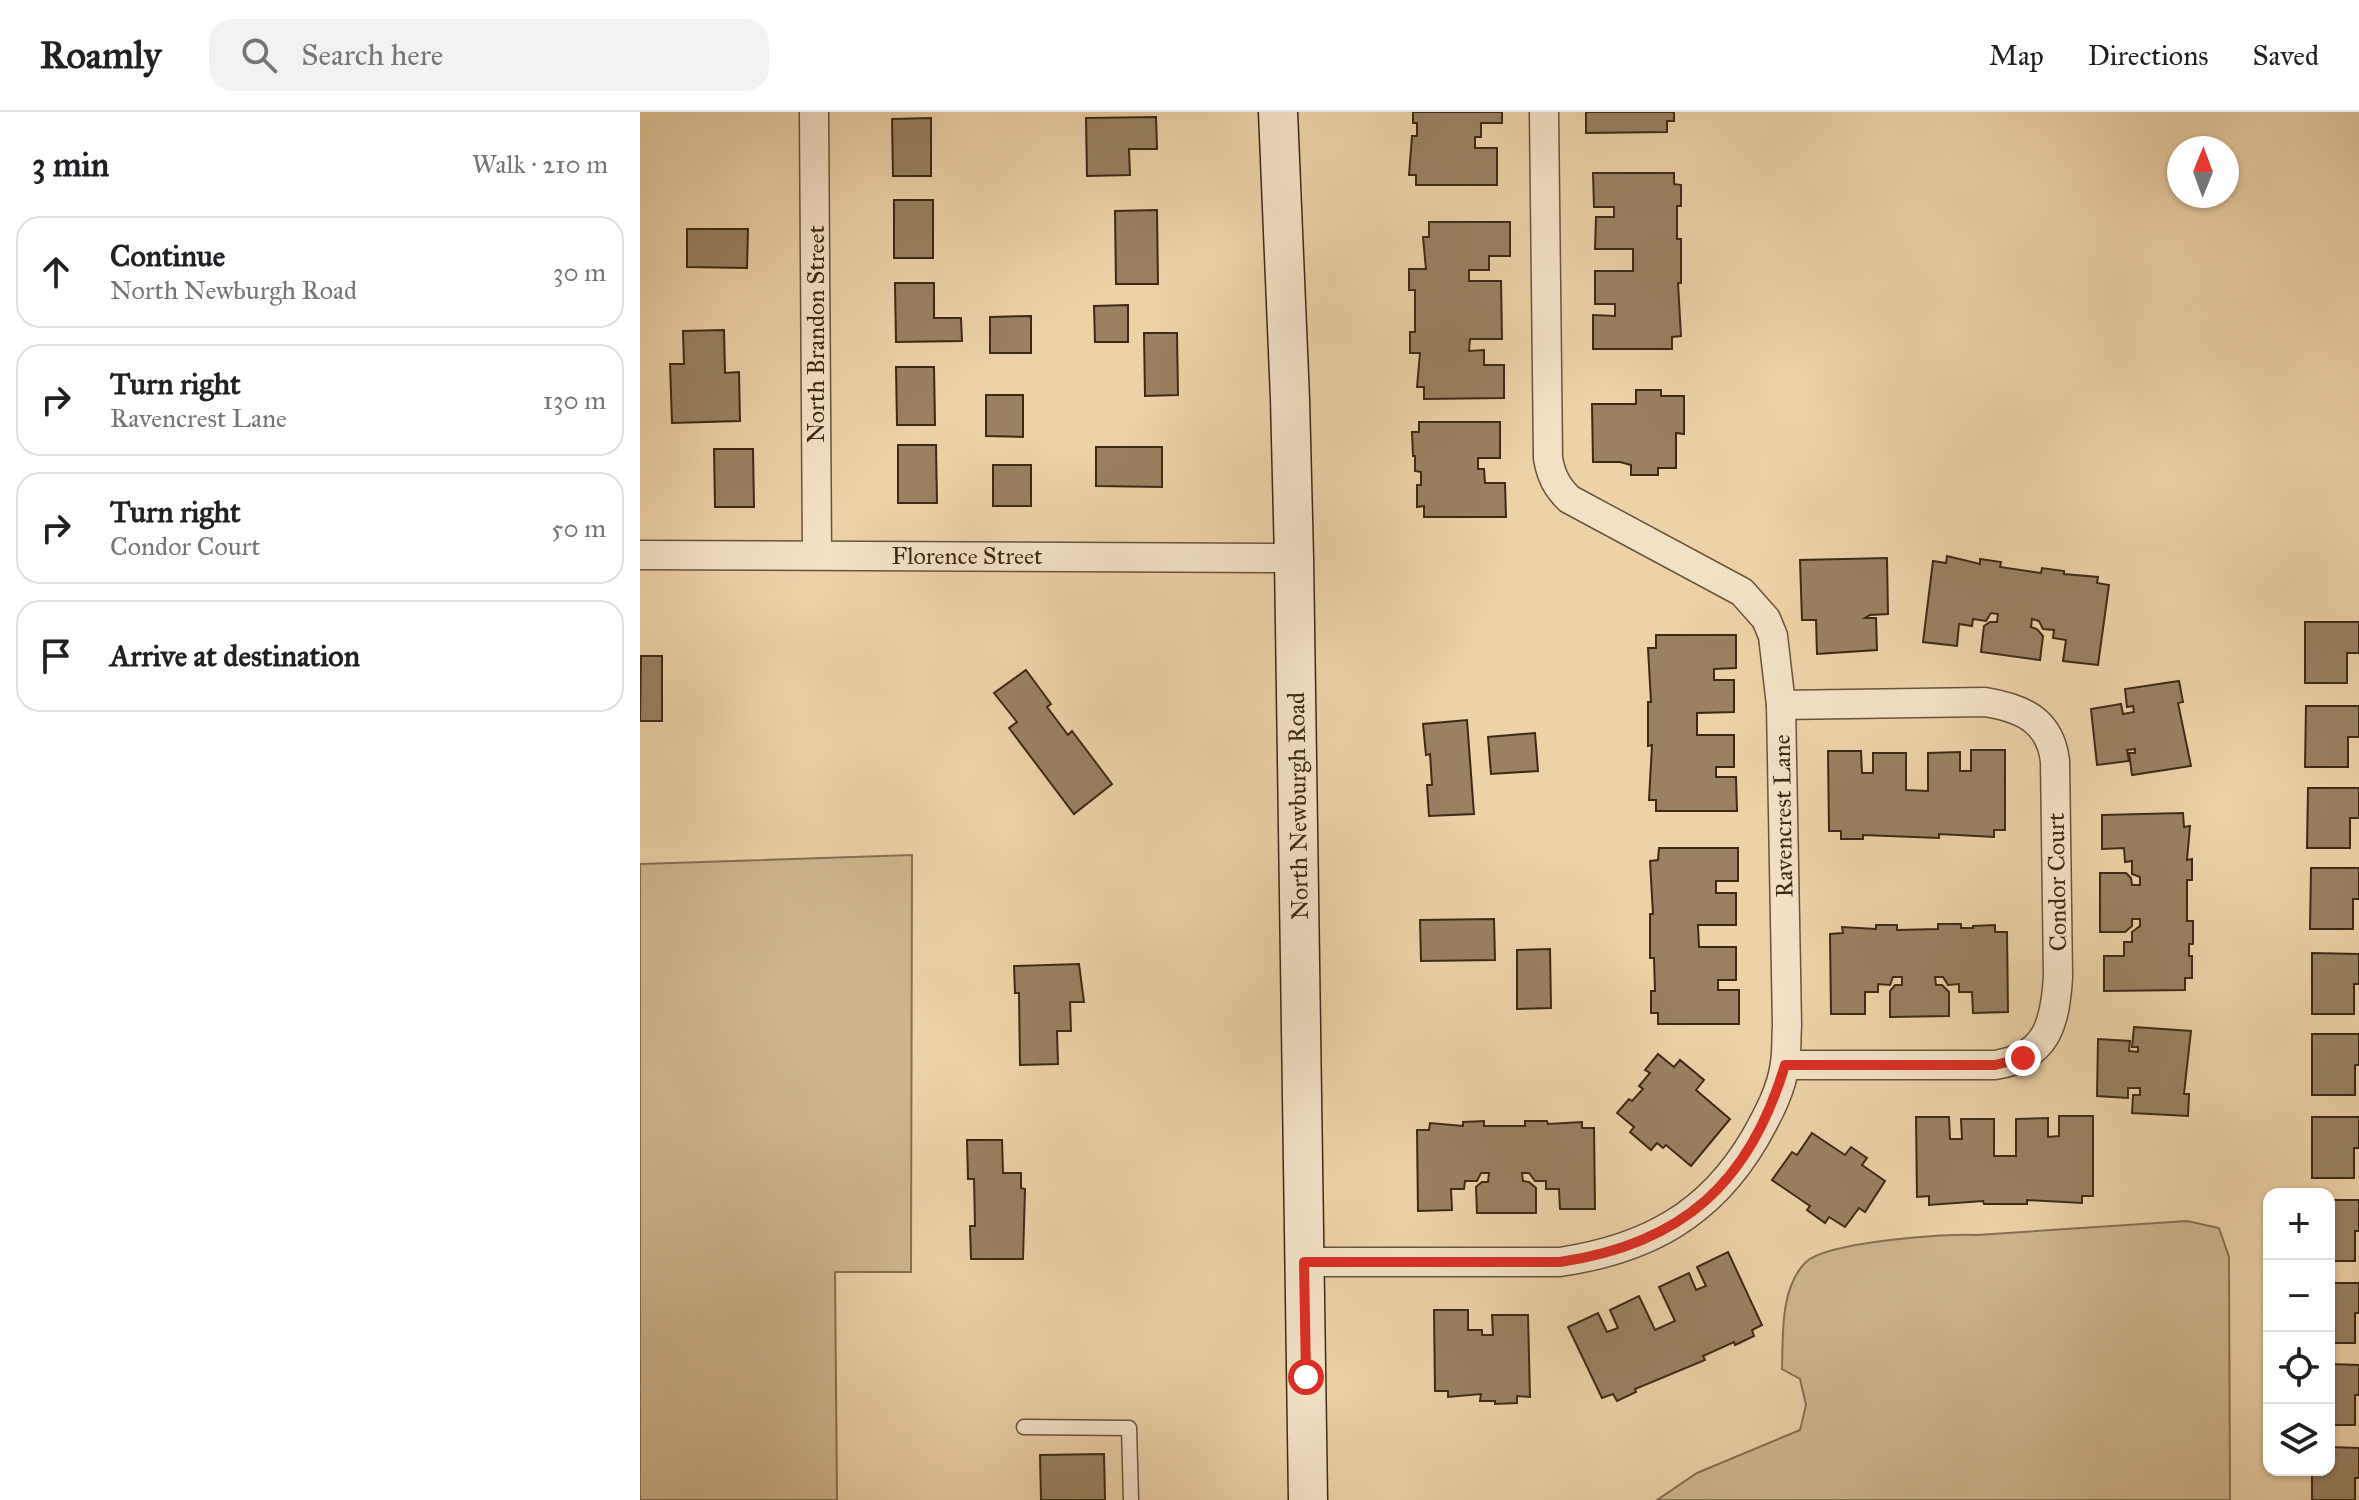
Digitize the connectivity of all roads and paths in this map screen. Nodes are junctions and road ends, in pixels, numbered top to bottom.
1 (814, 112) edge
2 (1278, 112) edge
3 (1544, 112) edge
4 (640, 555) edge
5 (817, 555) junction
6 (1294, 558) junction
7 (1781, 705) junction
8 (1785, 1065) junction
9 (1304, 1262) junction
10 (1024, 1427) dead end
11 (1131, 1500) edge
12 (1308, 1500) edge

1 - 5 street, North Brandon Street
2 - 6 main road, North Newburgh Road
3 - 7 street, Ravencrest Lane
4 - 5 street, Florence Street
5 - 6 street, Florence Street
6 - 9 main road, North Newburgh Road
7 - 8 street, Ravencrest Lane
7 - 8 street, Condor Court
8 - 9 street, Ravencrest Lane
9 - 12 main road, North Newburgh Road
10 - 11 lane

